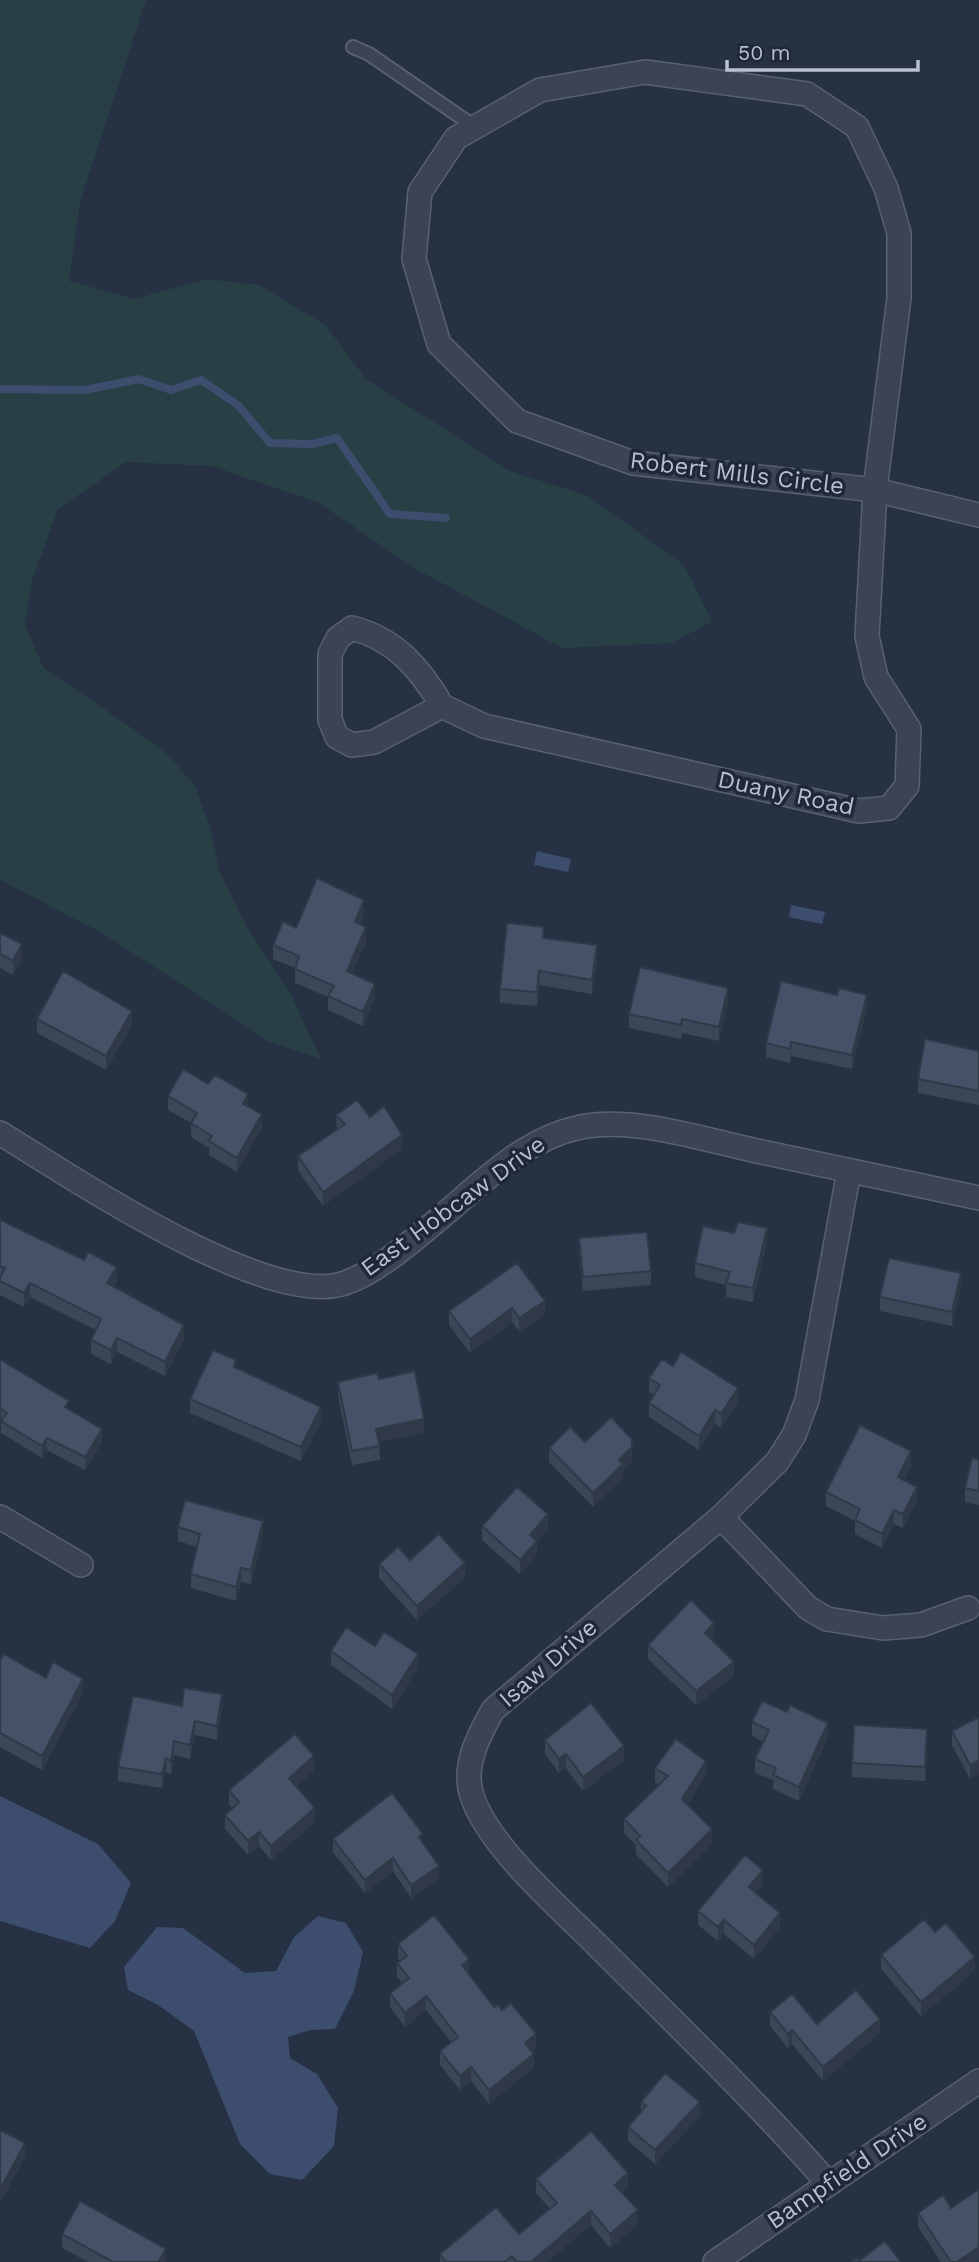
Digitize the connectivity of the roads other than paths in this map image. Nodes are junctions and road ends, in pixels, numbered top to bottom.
1 (353, 47) dead end
2 (475, 127) junction
3 (875, 490) junction
4 (979, 515) edge
5 (442, 706) junction
6 (0, 1133) edge
7 (849, 1171) junction
8 (979, 1198) edge
9 (0, 1517) edge
10 (721, 1517) junction
11 (81, 1565) dead end
12 (968, 1608) dead end
13 (979, 2081) edge
14 (828, 2183) junction
15 (715, 2262) edge

1 - 2 lane
2 - 3 street, Robert Mills Circle
2 - 3 street, Robert Mills Circle
3 - 4 street, Robert Mills Circle
3 - 5 street, Duany Road
5 - 5 street
6 - 7 street, East Hobcaw Drive
7 - 8 street, East Hobcaw Drive
7 - 10 street, Isaw Drive
9 - 11 street
10 - 12 street
10 - 14 street, Isaw Drive
13 - 14 street, Bampfield Drive
14 - 15 street, Bampfield Drive

